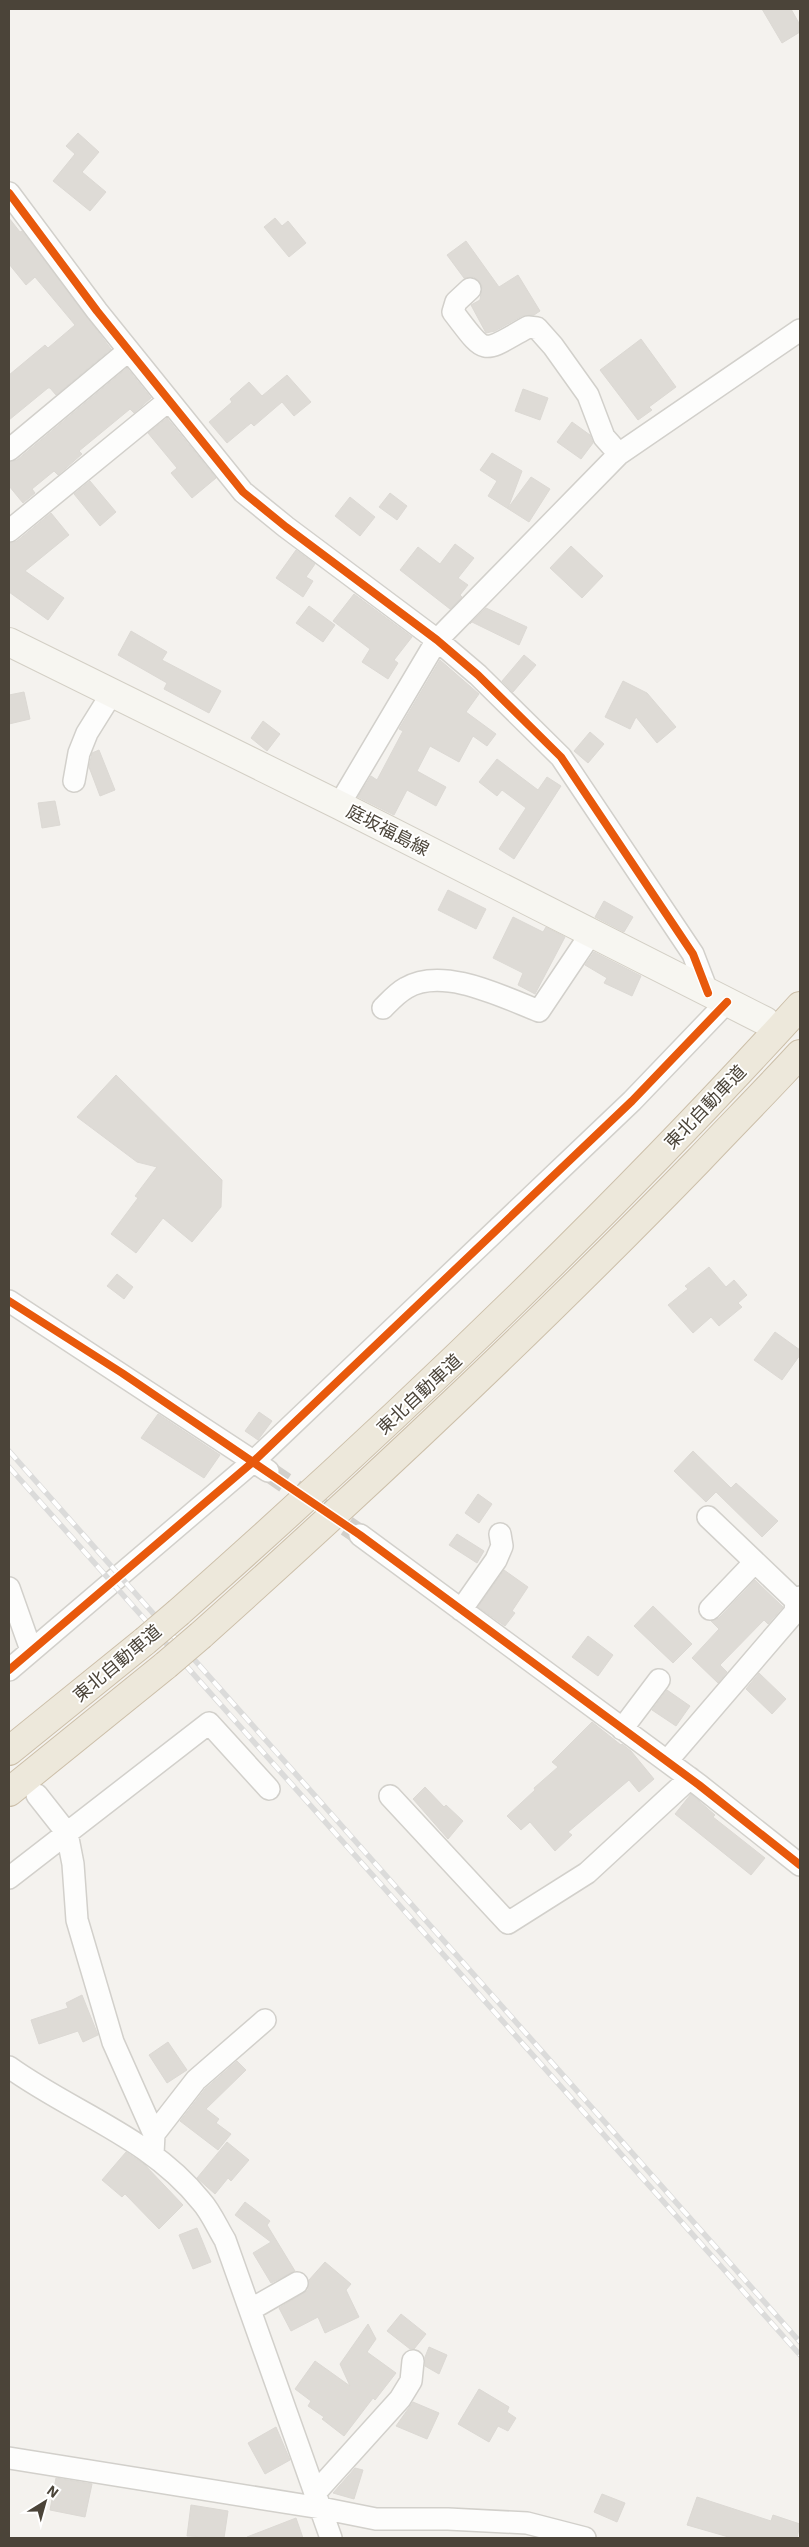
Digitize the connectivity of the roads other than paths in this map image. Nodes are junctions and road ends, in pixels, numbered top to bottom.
1 (9, 193) edge
2 (470, 289) dead end
3 (800, 330) edge
4 (128, 351) junction
5 (168, 400) junction
6 (9, 450) edge
7 (619, 454) junction
8 (9, 531) edge
9 (436, 640) junction
10 (9, 642) edge
11 (112, 693) junction
12 (74, 781) dead end
13 (339, 805) junction
14 (592, 932) junction
15 (717, 998) junction
16 (800, 1006) edge
17 (383, 1008) dead end
18 (765, 1021) tunnel mouth
19 (800, 1054) edge
20 (9, 1301) edge
21 (261, 1466) junction
22 (708, 1517) dead end
23 (500, 1534) dead end
24 (360, 1535) tunnel mouth
25 (754, 1563) junction
26 (9, 1588) edge
27 (798, 1599) edge
28 (710, 1609) dead end
29 (461, 1610) junction
30 (31, 1650) junction
31 (9, 1670) edge
32 (659, 1680) dead end
33 (622, 1729) junction
34 (9, 1751) edge
35 (667, 1762) junction
36 (690, 1778) junction
37 (269, 1789) dead end
38 (9, 1792) edge
39 (37, 1795) dead end
40 (390, 1796) dead end
41 (67, 1833) junction
42 (800, 1865) edge
43 (9, 1878) edge
44 (265, 2020) dead end
45 (9, 2067) edge
46 (153, 2144) junction
47 (297, 2283) dead end
48 (250, 2310) junction
49 (413, 2361) dead end
50 (9, 2455) edge
51 (318, 2500) junction
52 (332, 2538) edge
53 (586, 2538) edge

1 - 4 street
2 - 7 street
3 - 7 street
4 - 5 street
4 - 6 street
5 - 8 street
5 - 9 street
7 - 9 street
9 - 13 street
9 - 15 street
10 - 11 main road, 庭坂福島線
11 - 12 street
11 - 13 main road, 庭坂福島線
13 - 14 main road, 庭坂福島線
14 - 15 main road, 庭坂福島線
14 - 17 street
15 - 18 main road, 庭坂福島線
15 - 21 street
16 - 34 highway, 東北自動車道, bridge
19 - 38 highway, 東北自動車道, bridge
20 - 21 street
21 - 30 street
22 - 25 street
23 - 29 street
24 - 29 street
25 - 27 street
25 - 28 street
26 - 30 street
27 - 35 street
29 - 33 street
30 - 31 street
32 - 33 street
33 - 35 street
35 - 36 street
36 - 40 street
36 - 42 street
37 - 41 street
39 - 41 street
41 - 43 street
41 - 46 street
44 - 46 street
45 - 46 street
46 - 48 street
47 - 48 street
48 - 51 street
49 - 51 street
50 - 51 street
51 - 52 street
51 - 53 street

